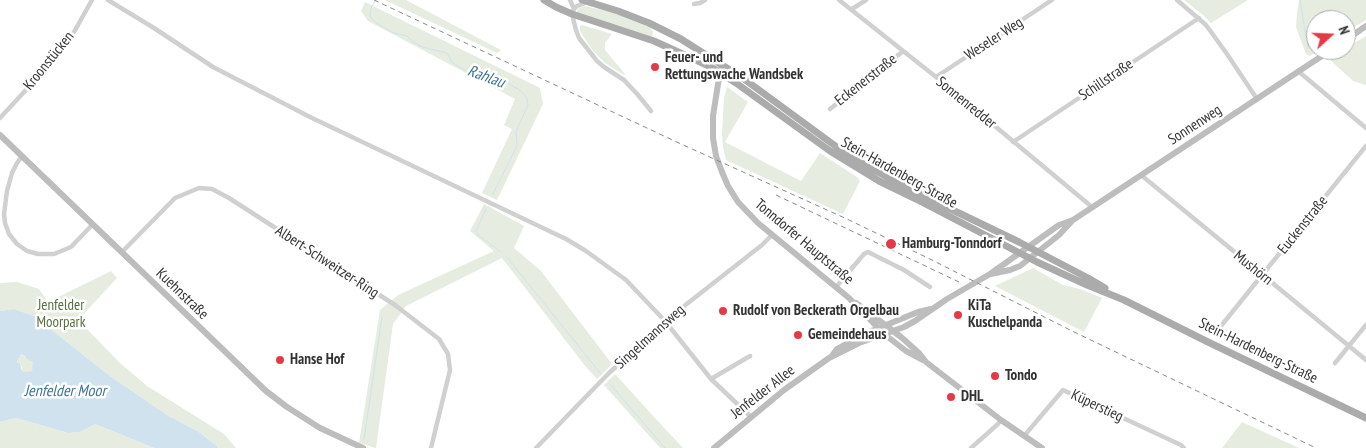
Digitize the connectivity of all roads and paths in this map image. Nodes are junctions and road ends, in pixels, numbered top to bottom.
1 (92, 0) edge
2 (108, 0) edge
3 (544, 0) edge
4 (570, 0) edge
5 (705, 0) edge
6 (839, 0) edge
7 (866, 0) edge
8 (1052, 0) edge
9 (1177, 0) edge
10 (586, 1) edge
11 (694, 4) dead end
12 (852, 9) junction
13 (573, 12) junction
14 (1198, 18) junction
15 (902, 52) junction
16 (1315, 60) edge
17 (722, 69) junction
18 (1298, 71) junction
19 (936, 77) junction
20 (1257, 99) junction
21 (830, 109) dead end
22 (651, 111) dead end
23 (0, 118) edge
24 (1366, 128) edge
25 (0, 135) edge
26 (1013, 142) junction
27 (1366, 146) edge
28 (22, 156) junction
29 (1141, 175) junction
30 (1092, 207) junction
31 (1073, 220) junction
32 (94, 224) junction
33 (772, 235) junction
34 (1028, 247) junction
35 (122, 252) junction
36 (1038, 252) junction
37 (1019, 253) junction
38 (1030, 259) junction
39 (990, 274) junction
40 (1262, 275) junction
41 (930, 287) dead end
42 (836, 288) junction
43 (1112, 294) junction
44 (849, 298) junction
45 (932, 308) junction
46 (665, 321) junction
47 (886, 325) junction
48 (1221, 326) dead end
49 (1366, 326) edge
50 (878, 328) junction
51 (893, 331) junction
52 (884, 334) junction
53 (1349, 346) junction
54 (750, 356) dead end
55 (829, 358) junction
56 (924, 360) junction
57 (1366, 360) edge
58 (1335, 363) dead end
59 (711, 379) junction
60 (751, 417) junction
61 (1366, 418) edge
62 (1001, 420) junction
63 (1024, 436) junction
64 (363, 448) edge
65 (431, 448) edge
66 (536, 448) edge
67 (714, 448) edge
68 (971, 448) edge
69 (1042, 448) edge
70 (1184, 448) edge

1 - 23 street, Kroonstücken
2 - 46 street
3 - 13 main road
4 - 13 street
5 - 11 street
6 - 12 street, Sonnenredder
7 - 12 street
8 - 19 street, Weseler Weg
9 - 14 street
10 - 13 street
10 - 17 main road, Stein-Hardenberg-Straße
12 - 15 street, Sonnenredder
13 - 17 main road, Stein-Hardenberg-Straße
13 - 22 street
14 - 20 street
14 - 26 street, Schillstraße
15 - 19 street, Sonnenredder
15 - 21 street, Eckenerstraße
16 - 18 main road, Sonnenweg
17 - 33 main road, Tonndorfer Hauptstraße
17 - 34 main road, Stein-Hardenberg-Straße
17 - 37 main road, Stein-Hardenberg-Straße
18 - 20 main road, Sonnenweg
18 - 24 street
19 - 26 street, Sonnenredder
20 - 29 main road, Sonnenweg
25 - 28 main road, Kuehnstraße
26 - 30 street, Sonnenredder
27 - 40 street, Euckenstraße
28 - 32 main road, Kuehnstraße
28 - 32 street
29 - 30 main road, Sonnenweg
29 - 40 street, Mushörn
30 - 31 main road, Sonnenweg
31 - 34 main road, Sonnenweg
31 - 36 main road, Sonnenweg
32 - 35 main road, Kuehnstraße
33 - 42 main road, Tonndorfer Hauptstraße
33 - 46 street, Singelmannsweg
34 - 36 main road, Stein-Hardenberg-Straße
34 - 37 main road, Sonnenweg
35 - 64 main road, Kuehnstraße
35 - 65 street, Albert-Schweitzer-Ring
36 - 38 main road, Sonnenweg
36 - 43 main road, Stein-Hardenberg-Straße
37 - 38 main road, Stein-Hardenberg-Straße
37 - 39 main road, Sonnenweg
38 - 39 main road, Sonnenweg
38 - 43 main road, Stein-Hardenberg-Straße
39 - 45 main road, Sonnenweg
40 - 48 street, Euckenstraße
40 - 53 street, Mushörn
41 - 42 street
42 - 44 main road, Tonndorfer Hauptstraße
43 - 61 main road, Stein-Hardenberg-Straße
44 - 47 main road, Tonndorfer Hauptstraße
44 - 50 main road, Tonndorfer Hauptstraße
45 - 47 main road, Sonnenweg
45 - 51 main road, Sonnenweg
46 - 59 street
46 - 66 street, Singelmannsweg
47 - 50 main road, Jenfelder Allee
47 - 51 main road, Tonndorfer Hauptstraße
49 - 53 street
50 - 52 main road, Tonndorfer Hauptstraße
50 - 55 main road, Jenfelder Allee
51 - 52 main road, Sonnenweg
51 - 56 main road, Tonndorfer Hauptstraße
52 - 55 main road, Jenfelder Allee
52 - 56 main road, Tonndorfer Hauptstraße
53 - 57 street, Mushörn
53 - 58 street
54 - 59 street
55 - 60 main road, Jenfelder Allee
56 - 62 main road, Tonndorfer Hauptstraße
59 - 60 street
60 - 67 main road, Jenfelder Allee
62 - 63 main road, Tonndorfer Hauptstraße
62 - 68 street
63 - 69 main road, Tonndorfer Hauptstraße
63 - 70 street, Küperstieg

